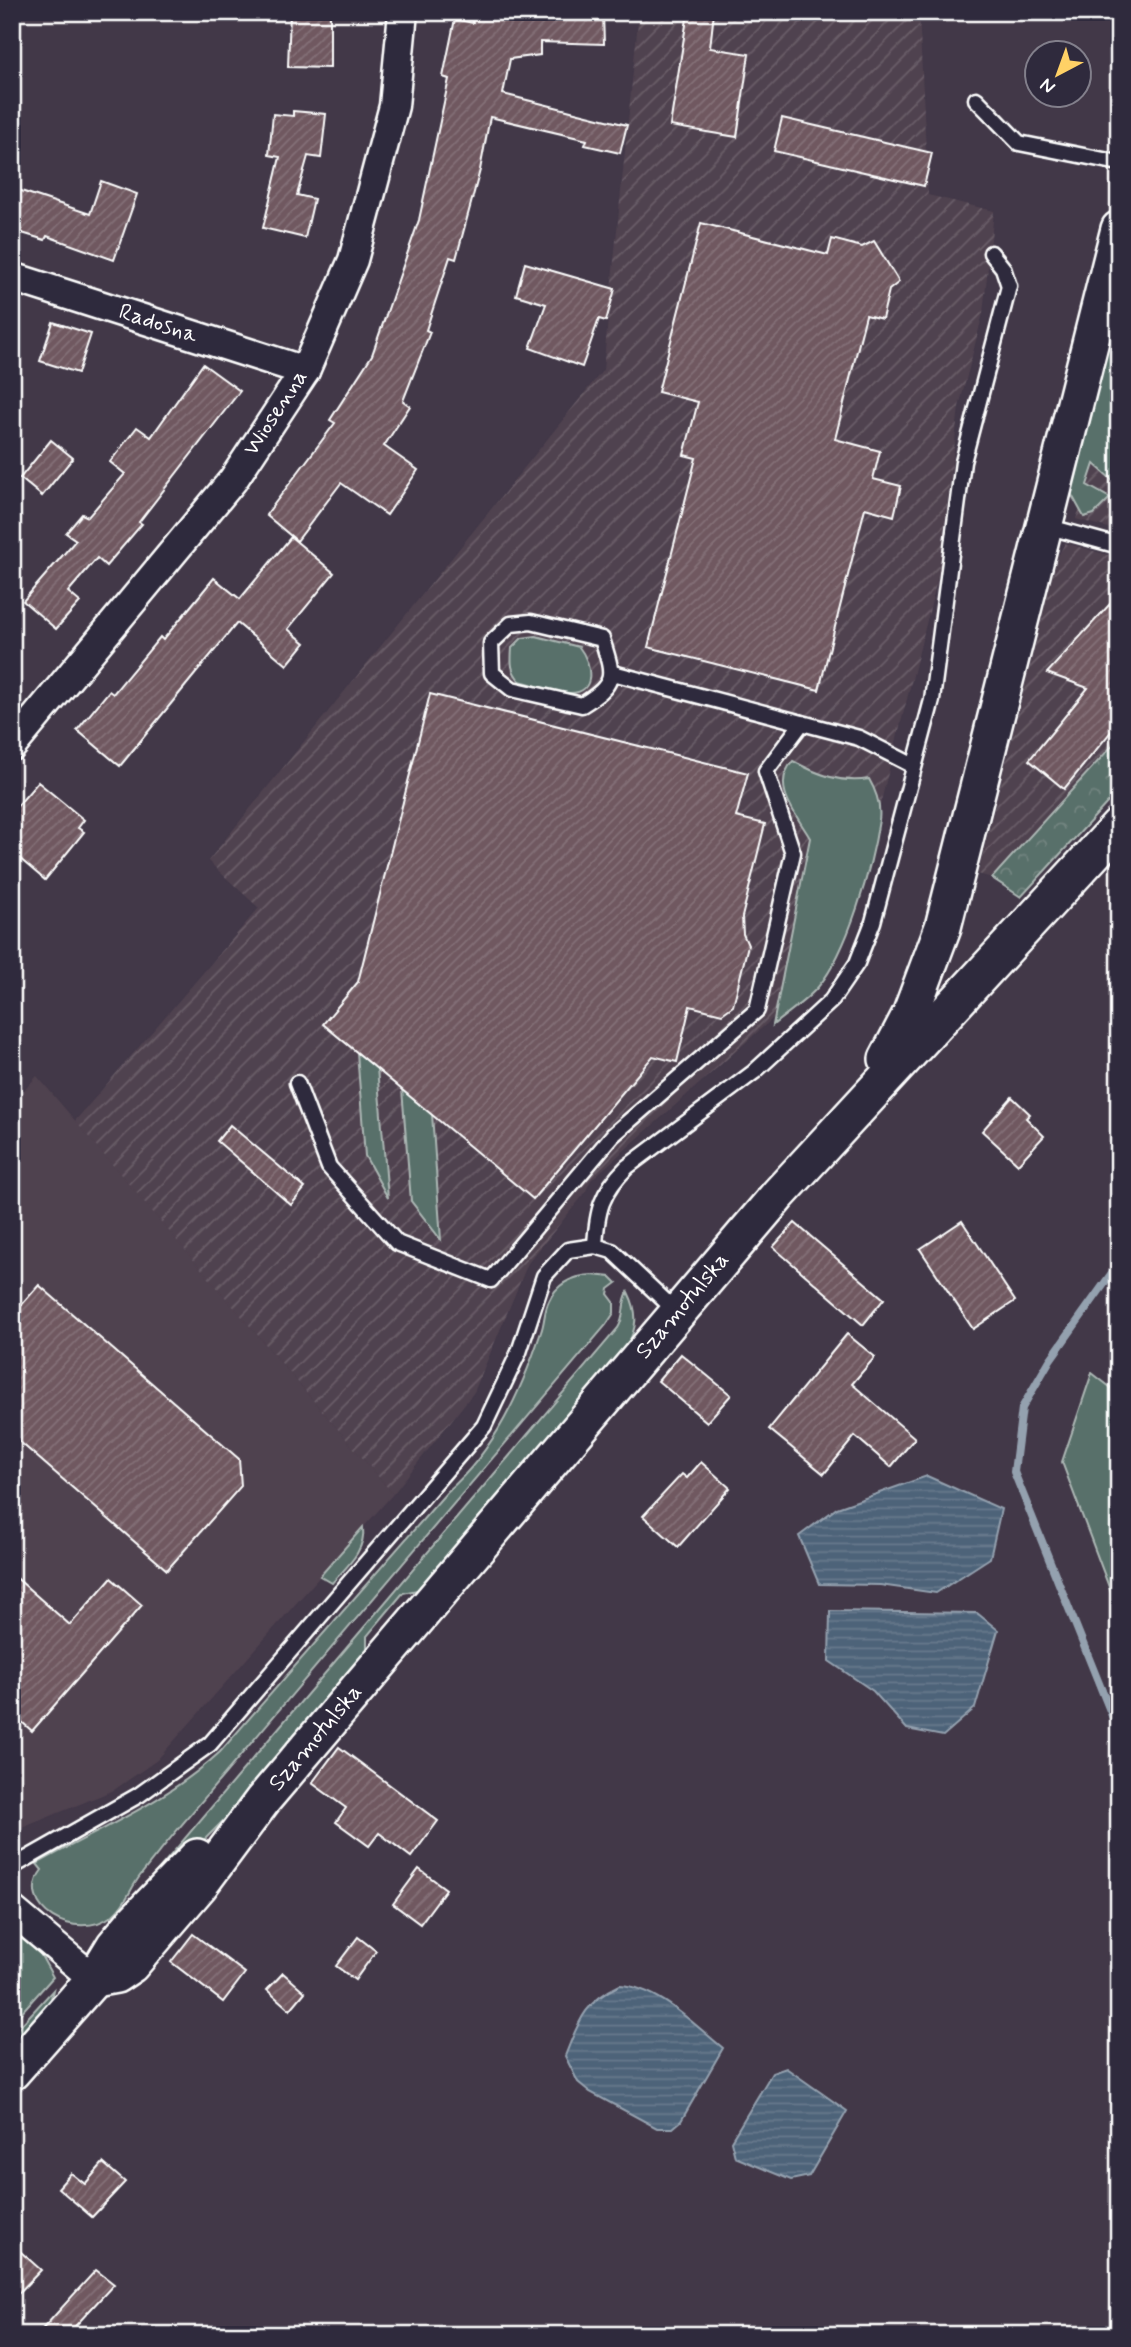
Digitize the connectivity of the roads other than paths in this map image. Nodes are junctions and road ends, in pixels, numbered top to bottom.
1 (402, 12) edge
2 (976, 99) dead end
3 (1119, 163) edge
4 (1119, 229) edge
5 (991, 253) dead end
6 (12, 277) edge
7 (305, 372) junction
8 (1046, 526) junction
9 (1119, 546) edge
10 (612, 673) junction
11 (802, 723) junction
12 (16, 734) edge
13 (914, 766) junction
14 (1119, 826) edge
15 (297, 1083) dead end
16 (850, 1118) junction
17 (595, 1246) junction
18 (678, 1313) junction
19 (12, 1867) edge
20 (12, 1910) edge
21 (94, 1979) junction
22 (12, 2072) edge

1 - 7 street, Wiosenna
2 - 3 lane
4 - 8 street
5 - 13 lane
6 - 7 street, Radosna
7 - 12 street, Wiosenna
8 - 9 lane
8 - 16 street
10 - 10 lane
10 - 11 lane
11 - 13 lane
11 - 15 lane
13 - 17 lane
14 - 16 street, Szamotulska
16 - 18 street, Szamotulska
17 - 18 lane
17 - 19 lane
18 - 21 street, Szamotulska
20 - 21 street
21 - 22 street, Szamotulska

